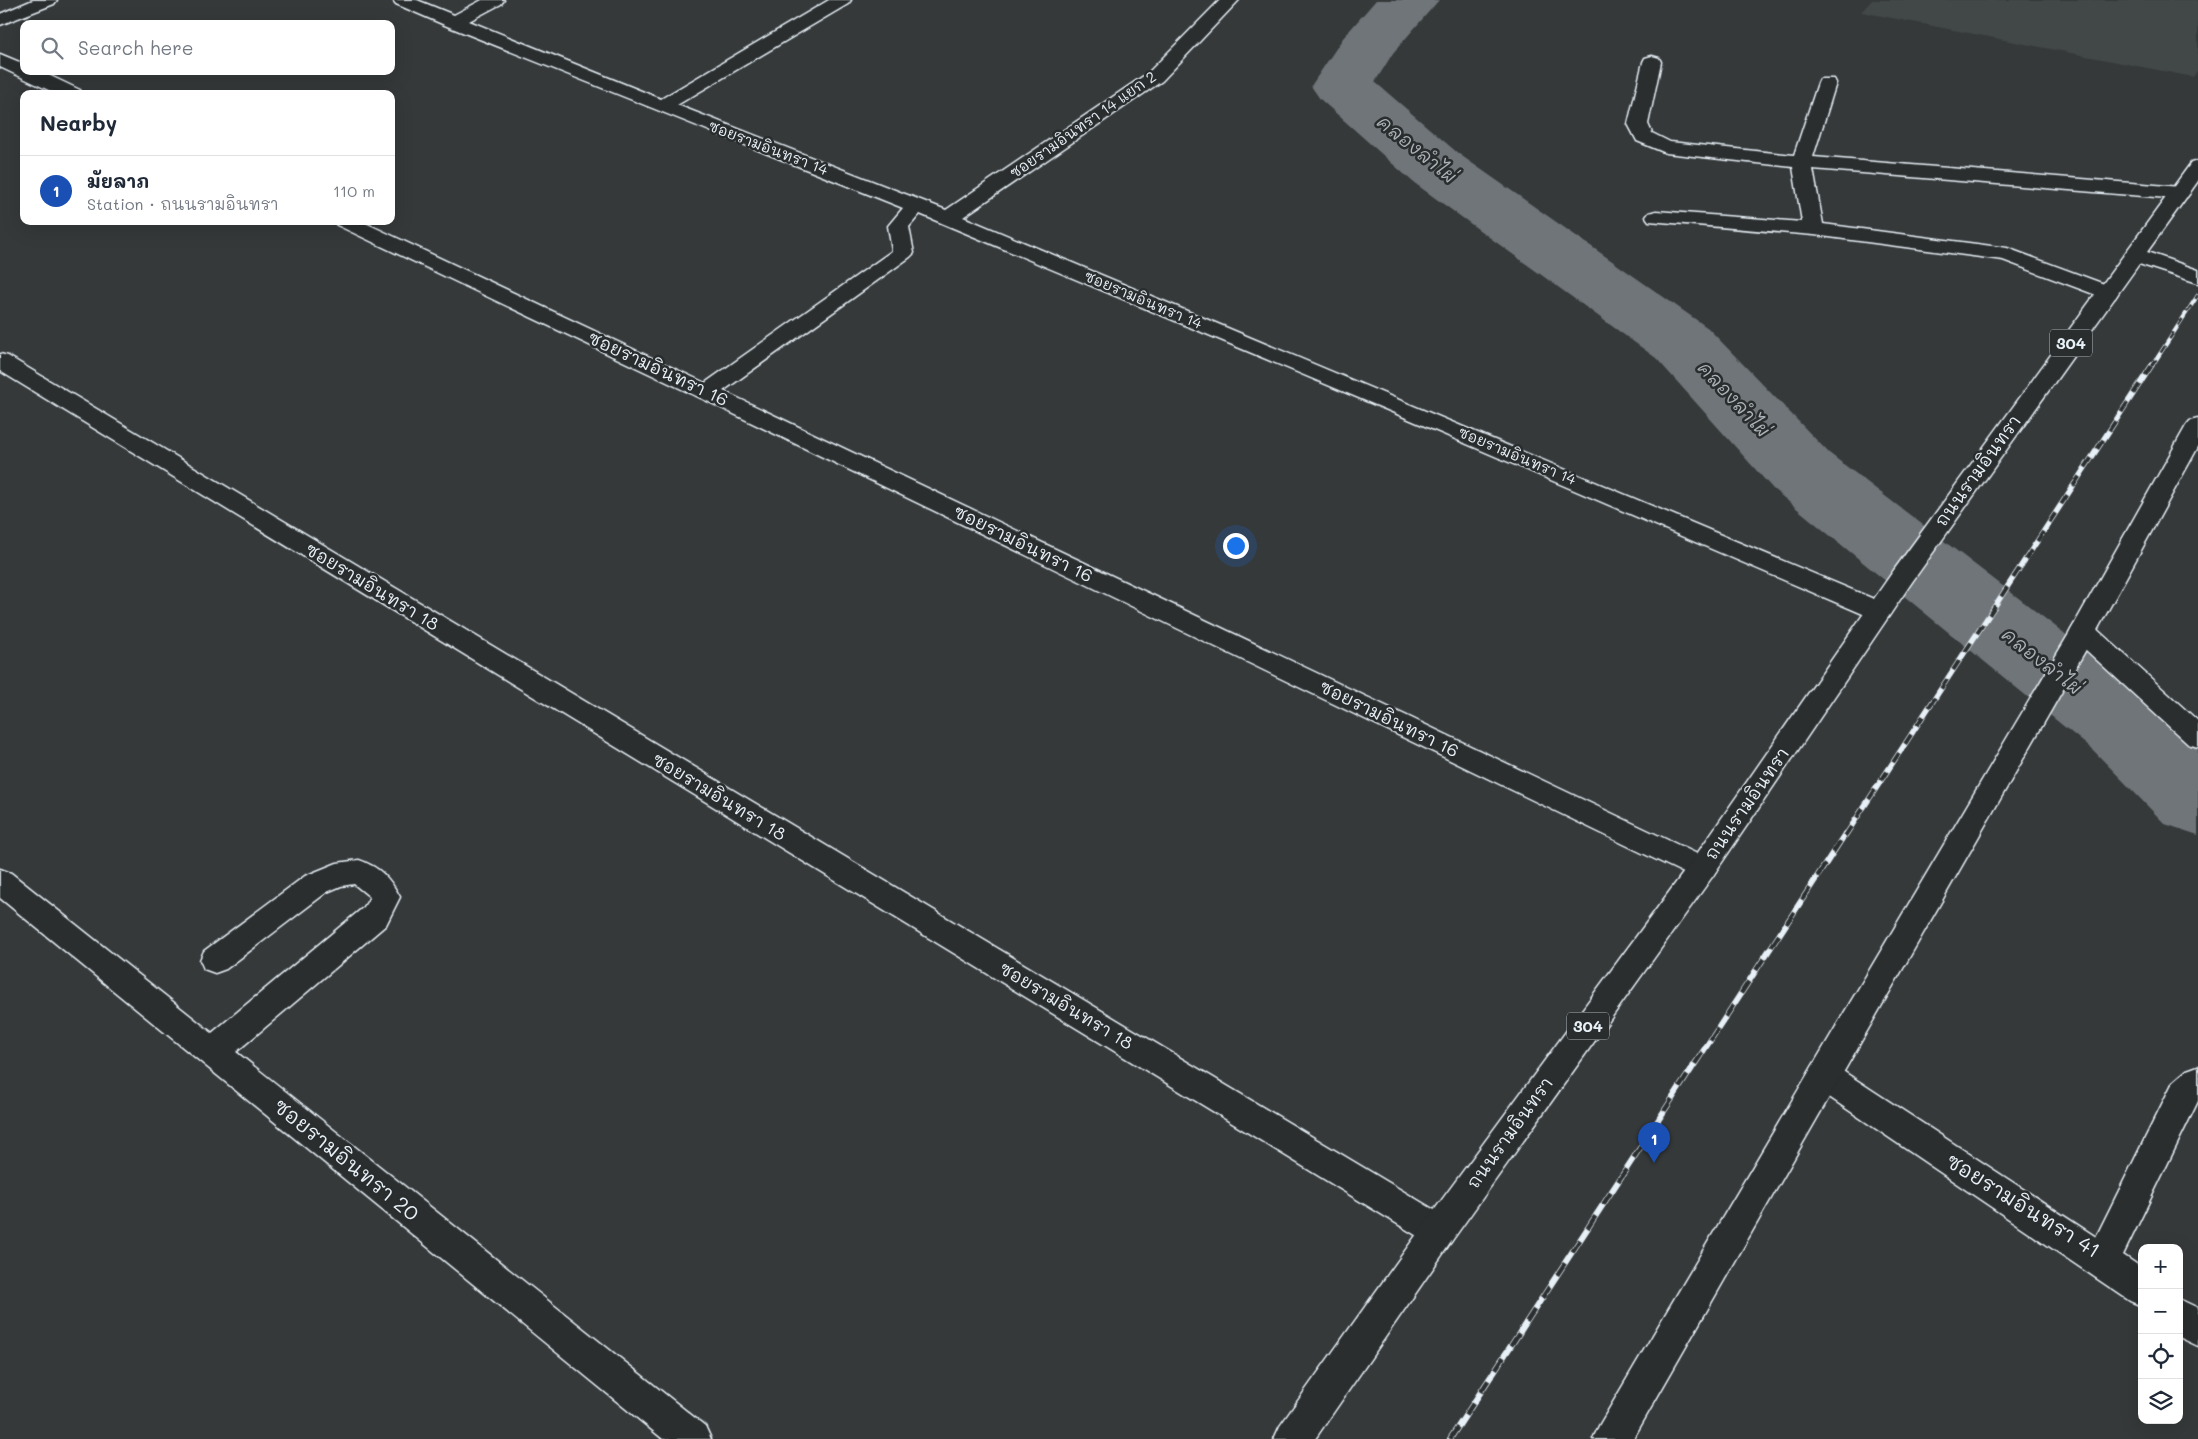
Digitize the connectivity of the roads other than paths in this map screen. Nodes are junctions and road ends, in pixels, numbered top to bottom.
1 (48, 0) edge
2 (402, 0) edge
3 (495, 0) edge
4 (842, 0) edge
5 (1230, 0) edge
6 (0, 20) edge
7 (453, 22) junction
8 (0, 60) edge
9 (1652, 62) dead end
10 (20, 69) edge
11 (33, 75) edge
12 (1827, 82) dead end
13 (64, 90) edge
14 (662, 106) junction
15 (1802, 162) junction
16 (2198, 167) edge
17 (2180, 193) junction
18 (916, 206) junction
19 (1656, 217) dead end
20 (948, 218) junction
21 (352, 225) edge
22 (1814, 229) junction
23 (2135, 255) junction
24 (2198, 277) edge
25 (2107, 293) junction
26 (0, 361) edge
27 (707, 392) junction
28 (2198, 426) edge
29 (1880, 611) junction
30 (2077, 641) junction
31 (2198, 737) edge
32 (1702, 869) junction
33 (0, 881) edge
34 (215, 960) dead end
35 (213, 1052) junction
36 (1824, 1076) junction
37 (2198, 1080) edge
38 (1439, 1231) junction
39 (2102, 1261) junction
40 (2138, 1286) edge
41 (2183, 1319) edge
42 (2198, 1329) edge
43 (692, 1439) edge
44 (1293, 1439) edge
45 (1612, 1439) edge

1 - 6 street
2 - 7 street, ซอยรามอินทรา 14
3 - 7 street
4 - 14 street
5 - 20 street, ซอยรามอินทรา 14 แยก 2
7 - 14 street, ซอยรามอินทรา 14
8 - 10 street
9 - 15 street
11 - 13 street
12 - 15 street
14 - 18 street, ซอยรามอินทรา 14
15 - 17 street
15 - 22 street
16 - 17 street, ถนนรามอินทรา / 304
17 - 23 street, ถนนรามอินทรา / 304
18 - 20 street, ซอยรามอินทรา 14
18 - 27 street
19 - 22 street
20 - 29 street, ซอยรามอินทรา 14
21 - 27 street, ซอยรามอินทรา 16
22 - 25 street
23 - 24 street
23 - 25 street, ถนนรามอินทรา / 304
25 - 29 street, ถนนรามอินทรา / 304
26 - 38 street, ซอยรามอินทรา 18
27 - 32 street, ซอยรามอินทรา 16
28 - 30 street
29 - 32 street, ถนนรามอินทรา / 304
30 - 31 street
30 - 36 street
32 - 38 street, ถนนรามอินทรา / 304
33 - 35 street, ซอยรามอินทรา 20
34 - 35 street
35 - 43 street, ซอยรามอินทรา 20
36 - 39 street, ซอยรามอินทรา 41
36 - 45 street
37 - 39 street, ซอยรามอินทรา 41
38 - 44 street, ถนนรามอินทรา / 304
39 - 40 street
41 - 42 street

